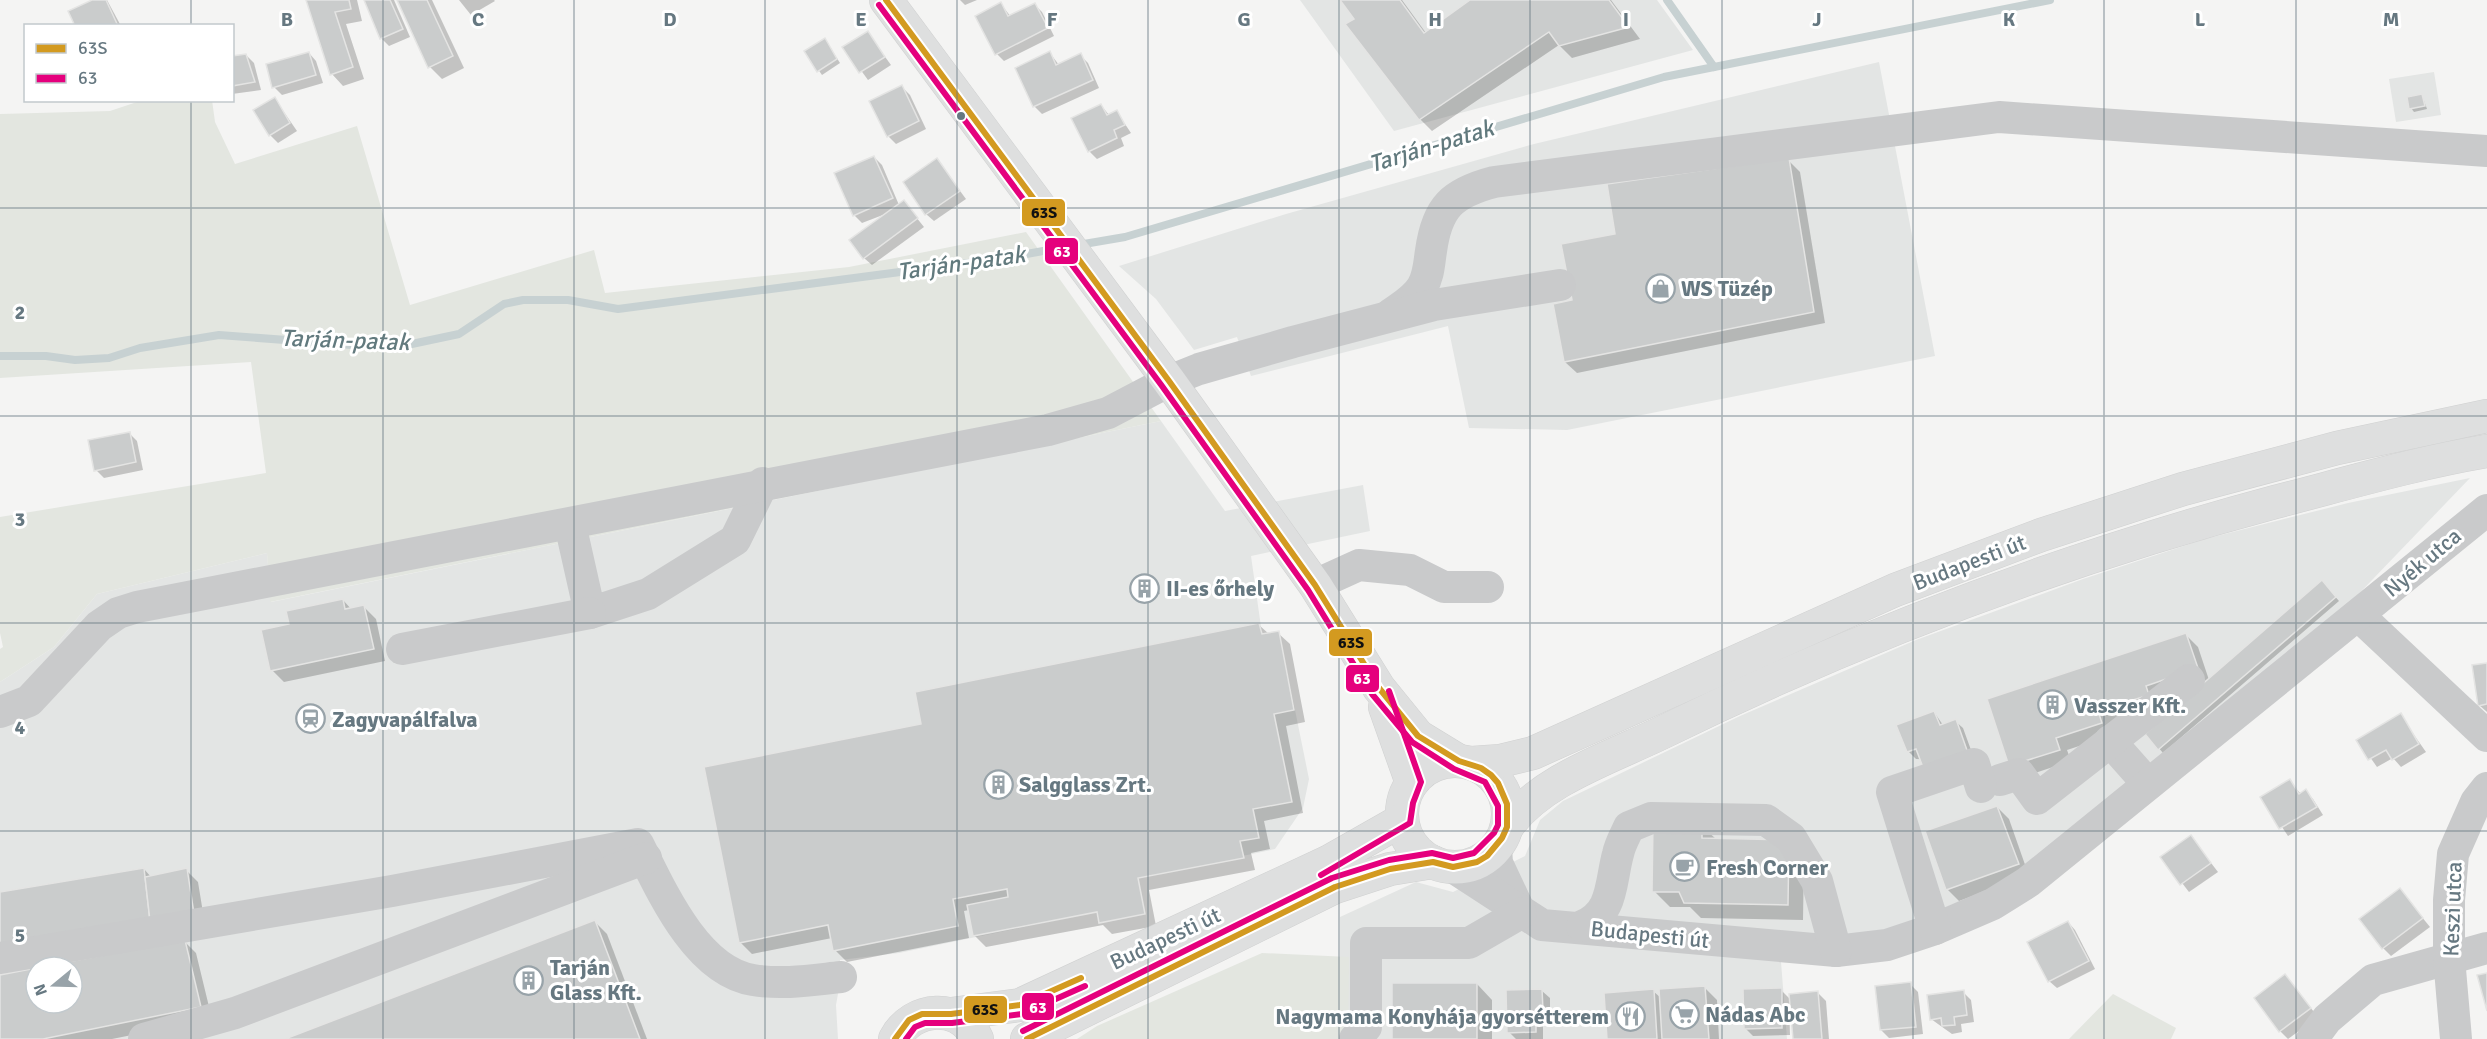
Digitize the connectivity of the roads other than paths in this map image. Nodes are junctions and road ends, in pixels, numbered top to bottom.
1 (886, 0) edge
2 (2487, 151) edge
3 (1560, 285) dead end
4 (1388, 316) junction
5 (1169, 381) junction
6 (2487, 416) edge
7 (2487, 451) edge
8 (762, 483) junction
9 (2487, 510) edge
10 (570, 524) junction
11 (1315, 585) junction
12 (1488, 587) dead end
13 (590, 613) junction
14 (2358, 615) junction
15 (402, 649) dead end
16 (2189, 680) dead end
17 (1379, 688) junction
18 (0, 712) edge
19 (2487, 736) edge
20 (2110, 741) junction
21 (1465, 762) junction
22 (1412, 783) junction
23 (2148, 784) junction
24 (2487, 788) edge
25 (1402, 820) junction
26 (1501, 838) junction
27 (646, 858) junction
28 (1443, 865) junction
29 (1521, 913) junction
30 (1582, 926) junction
31 (1935, 929) junction
32 (2487, 948) edge
33 (1836, 951) junction
34 (0, 958) edge
35 (2449, 958) junction
36 (841, 977) dead end
37 (951, 1014) junction
38 (144, 1039) edge
39 (895, 1039) edge
40 (977, 1039) edge
41 (1027, 1039) edge
42 (1355, 1039) edge
43 (2313, 1039) edge
44 (2456, 1039) edge

1 - 5 main road
2 - 4 street
3 - 4 street
4 - 5 street
5 - 8 street
5 - 11 main road
6 - 21 main road, Budapesti út
7 - 26 main road, Budapesti út
8 - 10 street
8 - 13 street
9 - 14 street, Nyék utca
10 - 13 street
10 - 18 street
11 - 12 street
11 - 17 main road
13 - 15 street
14 - 19 street
14 - 23 street, Budapesti út
16 - 20 street
17 - 21 main road
17 - 22 main road
20 - 23 street
20 - 31 street
21 - 22 main road
21 - 26 main road
22 - 25 main road
23 - 31 street, Budapesti út
24 - 35 street, Keszi utca
25 - 28 main road
25 - 37 main road, Budapesti út
26 - 28 main road
26 - 29 street
27 - 34 street
27 - 36 street
27 - 38 street
28 - 29 street, Budapesti út
28 - 41 main road, Budapesti út
29 - 30 street, Budapesti út
29 - 42 street
30 - 33 street, Budapesti út
30 - 33 street
31 - 33 street, Budapesti út
32 - 35 street
35 - 43 street
35 - 44 street, Keszi utca
37 - 39 main road, Budapesti út
37 - 40 main road

